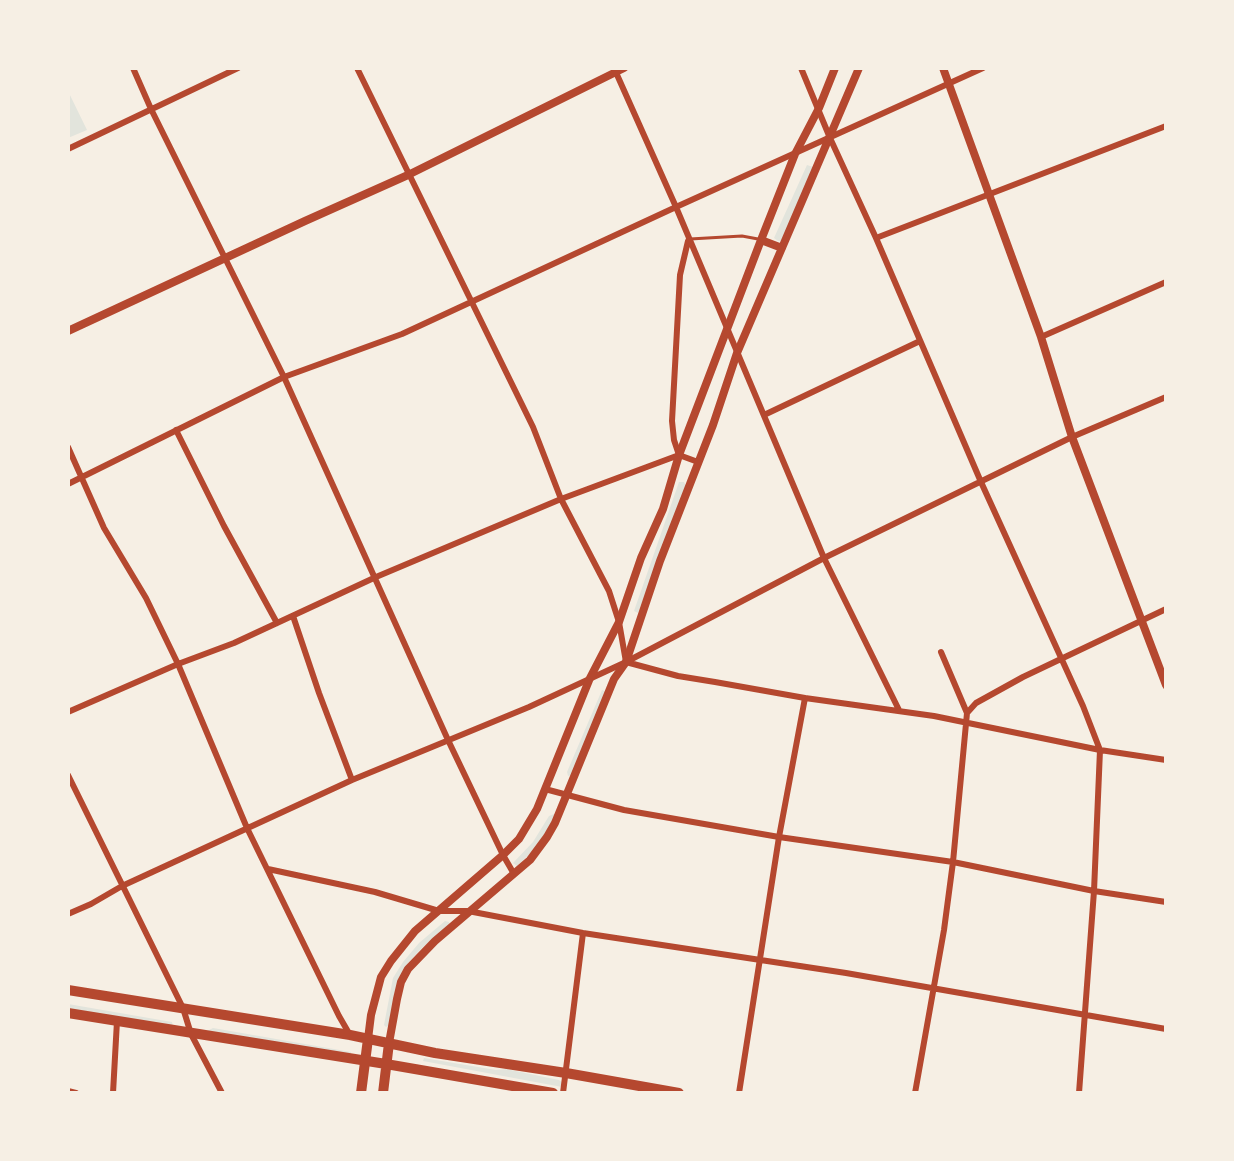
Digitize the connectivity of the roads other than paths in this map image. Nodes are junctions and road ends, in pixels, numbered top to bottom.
1 (133, 68) edge
2 (238, 68) edge
3 (357, 68) edge
4 (801, 68) edge
5 (835, 68) edge
6 (859, 68) edge
7 (943, 68) edge
8 (983, 68) edge
9 (618, 69) edge
10 (948, 84) junction
11 (819, 108) junction
12 (151, 109) junction
13 (1166, 126) edge
14 (830, 138) junction
15 (68, 149) edge
16 (795, 154) junction
17 (408, 175) junction
18 (989, 194) junction
19 (676, 207) junction
20 (876, 238) junction
21 (689, 239) junction
22 (761, 240) junction
23 (782, 248) junction
24 (224, 258) junction
25 (1166, 282) edge
26 (472, 301) junction
27 (728, 329) junction
28 (68, 331) edge
29 (1041, 337) junction
30 (920, 341) junction
31 (737, 353) junction
32 (284, 377) junction
33 (1166, 397) edge
34 (764, 415) junction
35 (176, 430) junction
36 (1072, 437) junction
37 (68, 447) edge
38 (679, 455) junction
39 (698, 462) junction
40 (82, 476) junction
41 (981, 482) junction
42 (68, 484) edge
43 (561, 499) junction
44 (824, 558) junction
45 (376, 577) junction
46 (1166, 609) edge
47 (293, 616) junction
48 (1142, 620) junction
49 (619, 622) junction
50 (277, 623) junction
51 (941, 652) dead end
52 (1061, 659) junction
53 (626, 662) junction
54 (178, 664) junction
55 (590, 678) junction
56 (1166, 685) edge
57 (805, 698) junction
58 (899, 710) junction
59 (68, 712) edge
60 (967, 713) junction
61 (966, 721) junction
62 (448, 740) junction
63 (1100, 750) junction
64 (1166, 760) edge
65 (68, 775) edge
66 (352, 780) junction
67 (545, 789) junction
68 (566, 795) junction
69 (247, 828) junction
70 (779, 837) junction
71 (503, 855) junction
72 (953, 862) junction
73 (268, 869) junction
74 (514, 874) junction
75 (122, 886) junction
76 (1094, 891) junction
77 (1166, 902) edge
78 (439, 911) junction
79 (468, 911) junction
80 (68, 914) edge
81 (583, 933) junction
82 (760, 960) junction
83 (933, 987) junction
84 (68, 990) edge
85 (183, 1008) junction
86 (68, 1013) edge
87 (1083, 1015) junction
88 (117, 1021) junction
89 (1166, 1029) edge
90 (191, 1034) junction
91 (350, 1035) junction
92 (368, 1039) junction
93 (389, 1043) junction
94 (365, 1061) junction
95 (386, 1064) junction
96 (566, 1073) junction
97 (68, 1091) edge
98 (76, 1093) edge
99 (113, 1093) edge
100 (222, 1093) edge
101 (361, 1093) edge
102 (383, 1093) edge
103 (553, 1093) edge
104 (563, 1093) edge
105 (679, 1093) edge
106 (739, 1093) edge
107 (915, 1093) edge
108 (1079, 1093) edge

1 - 12 street
2 - 12 street
3 - 17 street
4 - 11 street
5 - 11 street
6 - 14 street
7 - 10 street
8 - 10 street
9 - 17 street
9 - 19 street
10 - 14 street
10 - 18 street
11 - 14 street
11 - 16 street
12 - 15 street
12 - 24 street
13 - 18 street
14 - 16 street
14 - 20 street
14 - 23 street
16 - 19 street
16 - 22 street
17 - 24 street
17 - 26 street
18 - 20 street
18 - 29 street
19 - 21 street
19 - 26 street
20 - 30 street
21 - 22 lane
21 - 27 street
21 - 38 street
22 - 23 street
22 - 27 street
23 - 31 street
24 - 28 street
24 - 32 street
25 - 29 street
26 - 32 street
26 - 43 street
27 - 31 street
27 - 38 street
29 - 36 street
30 - 34 street
30 - 41 street
31 - 34 street
31 - 39 street
32 - 35 street
32 - 45 street
33 - 36 street
34 - 44 street
35 - 40 street
35 - 50 street
36 - 41 street
36 - 48 street
37 - 40 street
38 - 39 street
38 - 43 street
38 - 49 street
39 - 53 street
40 - 42 street
40 - 54 street
41 - 44 street
41 - 52 street
43 - 45 street
43 - 49 street
44 - 53 street
44 - 58 street
45 - 47 street
45 - 62 street
46 - 48 street
47 - 50 street
47 - 66 street
48 - 52 street
48 - 56 street
49 - 53 street
49 - 55 street
50 - 54 street
51 - 60 street
52 - 60 street
52 - 63 street
53 - 55 street
53 - 57 street
53 - 68 street
54 - 59 street
54 - 69 street
55 - 62 street
55 - 67 street
57 - 58 street
57 - 70 street
58 - 61 street
60 - 61 street
61 - 63 street
61 - 72 street
62 - 66 street
62 - 71 street
63 - 64 street
63 - 76 street
65 - 75 street
66 - 69 street
67 - 68 street
67 - 71 street
68 - 70 street
68 - 74 street
69 - 73 street
69 - 75 street
70 - 72 street
70 - 82 street
71 - 74 street
71 - 78 street
72 - 76 street
72 - 83 street
73 - 78 street
73 - 91 street
74 - 79 street
75 - 80 street
75 - 85 street
76 - 77 street
76 - 87 street
78 - 79 street
78 - 92 street
79 - 81 street
79 - 93 street
81 - 82 street
81 - 96 street
82 - 83 street
82 - 106 street
83 - 87 street
83 - 107 street
84 - 85 main road
85 - 90 street
85 - 91 main road
86 - 88 main road
87 - 89 street
87 - 108 street
88 - 90 main road
88 - 99 street
90 - 94 main road
90 - 100 street
91 - 92 main road
92 - 93 main road
92 - 94 main road
93 - 95 main road
93 - 96 main road
94 - 95 main road
94 - 101 main road
95 - 102 main road
95 - 103 main road
96 - 104 street
96 - 105 main road
97 - 98 street

